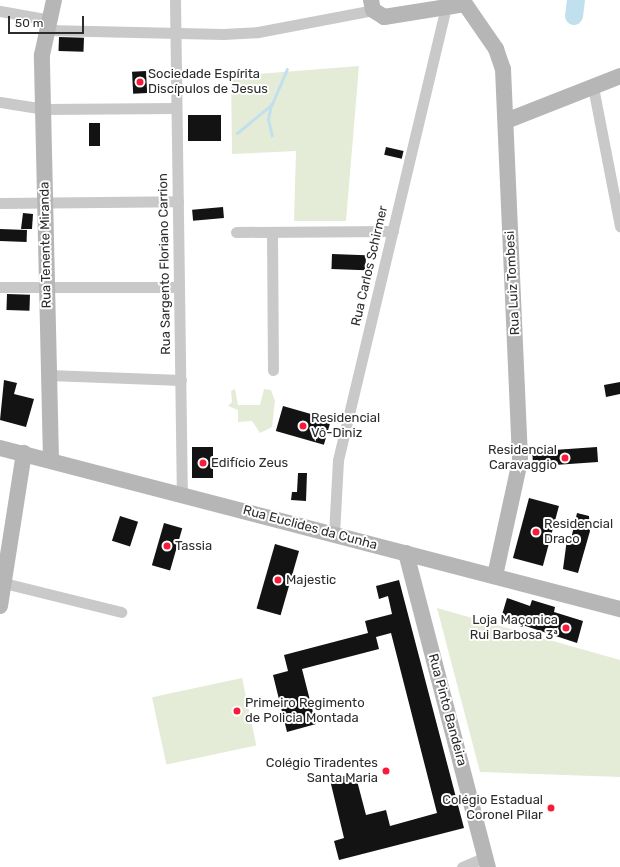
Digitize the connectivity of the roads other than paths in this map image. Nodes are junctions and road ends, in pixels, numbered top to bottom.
1 (54, 0) edge
2 (175, 0) edge
3 (455, 3) edge
4 (372, 5) edge
5 (0, 11) edge
6 (48, 25) junction
7 (175, 33) junction
8 (620, 76) edge
9 (592, 87) junction
10 (0, 102) edge
11 (176, 108) junction
12 (44, 109) junction
13 (506, 122) junction
14 (178, 201) junction
15 (0, 202) edge
16 (46, 205) junction
17 (620, 226) edge
18 (392, 231) junction
19 (236, 232) dead end
20 (272, 232) junction
21 (0, 287) edge
22 (47, 287) junction
23 (179, 287) junction
24 (273, 370) dead end
25 (49, 375) junction
26 (180, 380) junction
27 (0, 448) edge
28 (24, 453) junction
29 (51, 460) junction
30 (182, 494) junction
31 (334, 534) junction
32 (406, 553) junction
33 (495, 576) junction
34 (2, 582) edge
35 (0, 606) edge
36 (620, 609) edge
37 (120, 612) dead end
38 (487, 862) edge
39 (462, 867) edge

1 - 6 street, Rua Tenente Miranda
2 - 7 street, Rua Sargento Floriano Carrion
3 - 4 street
3 - 13 street, Rua Luiz Tombesi
3 - 18 street, Rua Carlos Schirmer
4 - 7 street
5 - 6 street
6 - 7 street
6 - 12 street, Rua Tenente Miranda
7 - 11 street, Rua Sargento Floriano Carrion
8 - 9 street
9 - 13 street
9 - 17 street
10 - 12 street
11 - 12 street
11 - 14 street, Rua Sargento Floriano Carrion
12 - 16 street, Rua Tenente Miranda
13 - 33 street, Rua Luiz Tombesi
14 - 16 street
14 - 23 street, Rua Sargento Floriano Carrion
15 - 16 street
16 - 22 street, Rua Tenente Miranda
18 - 20 street
18 - 31 street, Rua Carlos Schirmer
19 - 20 street
20 - 24 street
21 - 22 street
22 - 23 street
22 - 25 street, Rua Tenente Miranda
23 - 26 street, Rua Sargento Floriano Carrion
25 - 26 street
25 - 29 street, Rua Tenente Miranda
26 - 30 street, Rua Sargento Floriano Carrion
27 - 28 street, Rua Euclides da Cunha
28 - 29 street, Rua Euclides da Cunha
28 - 34 street
29 - 30 street, Rua Euclides da Cunha
30 - 31 street, Rua Euclides da Cunha
31 - 32 street, Rua Euclides da Cunha
32 - 33 street, Rua Euclides da Cunha
32 - 38 street, Rua Pinto Bandeira
33 - 36 street, Rua Euclides da Cunha
34 - 35 street
34 - 37 street
38 - 39 street

